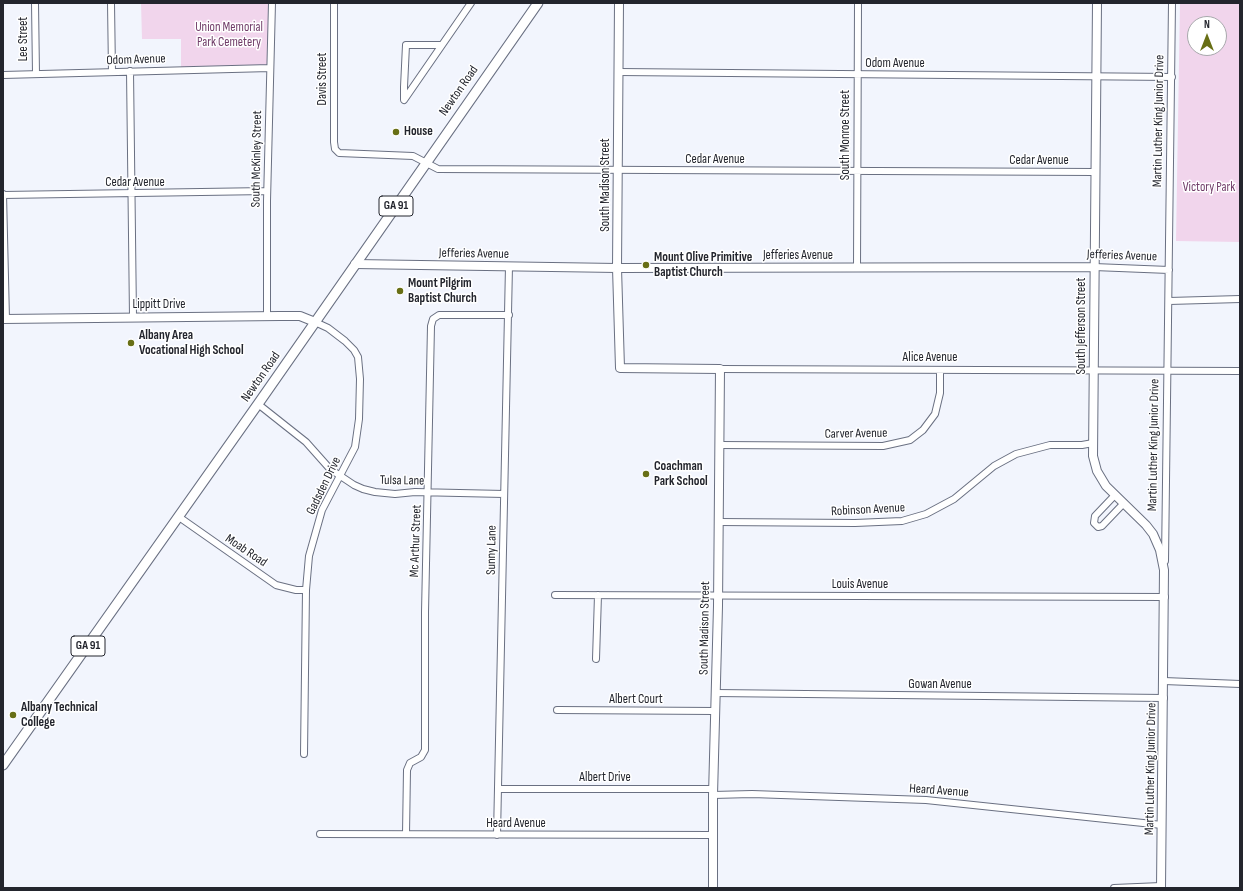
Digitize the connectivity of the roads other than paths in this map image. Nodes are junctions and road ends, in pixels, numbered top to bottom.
1 (35, 3) edge
2 (112, 3) edge
3 (272, 3) edge
4 (334, 3) edge
5 (472, 3) edge
6 (538, 3) edge
7 (619, 3) edge
8 (858, 3) edge
9 (1097, 3) edge
10 (1172, 3) edge
11 (442, 45) junction
12 (270, 68) junction
13 (130, 71) junction
14 (112, 72) junction
15 (619, 72) junction
16 (3, 74) edge
17 (36, 74) junction
18 (857, 74) junction
19 (1096, 76) junction
20 (1172, 77) junction
21 (339, 153) joint
22 (425, 162) junction
23 (618, 170) junction
24 (857, 172) junction
25 (1095, 172) junction
26 (267, 191) junction
27 (3, 194) edge
28 (132, 194) junction
29 (355, 264) junction
30 (509, 266) junction
31 (1094, 267) junction
32 (617, 268) junction
33 (857, 268) junction
34 (1169, 270) junction
35 (1240, 299) edge
36 (1169, 301) junction
37 (509, 315) junction
38 (267, 316) junction
39 (133, 317) junction
40 (4, 319) edge
41 (315, 322) junction
42 (620, 368) joint
43 (720, 369) junction
44 (940, 370) junction
45 (1093, 370) junction
46 (1167, 370) junction
47 (1240, 371) edge
48 (258, 404) junction
49 (1093, 444) junction
50 (720, 445) junction
51 (340, 476) junction
52 (428, 493) junction
53 (504, 494) junction
54 (1115, 495) junction
55 (1124, 503) junction
56 (179, 517) junction
57 (719, 522) junction
58 (1165, 577) junction
59 (306, 590) junction
60 (555, 595) dead end
61 (598, 595) junction
62 (718, 596) junction
63 (1165, 597) junction
64 (596, 659) dead end
65 (1164, 680) junction
66 (1240, 684) edge
67 (716, 693) junction
68 (1164, 698) junction
69 (557, 710) dead end
70 (715, 711) junction
71 (304, 754) dead end
72 (3, 765) edge
73 (498, 789) junction
74 (713, 792) junction
75 (1162, 825) junction
76 (320, 834) dead end
77 (406, 834) junction
78 (497, 835) junction
79 (712, 835) junction
80 (1162, 887) edge
81 (713, 888) edge
82 (1114, 888) edge

1 - 17 street, Lee Street
2 - 14 street
3 - 12 street, South McKinley Street
4 - 21 street, Davis Street
5 - 11 street
6 - 22 main road, Newton Road / GA 91
7 - 15 street, South Madison Street
8 - 18 street, South Monroe Street
9 - 19 street, South Jefferson Street
10 - 20 street, Martin Luther King Junior Drive
11 - 11 street
12 - 13 street, Odom Avenue
12 - 26 street, South McKinley Street
13 - 14 street, Odom Avenue
13 - 28 street
14 - 17 street, Odom Avenue
15 - 18 street, Odom Avenue
15 - 23 street, South Madison Street
16 - 17 street, Odom Avenue
18 - 19 street, Odom Avenue
18 - 24 street, South Monroe Street
19 - 20 street, Odom Avenue
19 - 25 street, South Jefferson Street
20 - 34 street, Martin Luther King Junior Drive
21 - 22 street, Cedar Avenue
22 - 23 street, Cedar Avenue
22 - 29 main road, Newton Road / GA 91
23 - 24 street, Cedar Avenue
23 - 32 street, South Madison Street
24 - 25 street, Cedar Avenue
24 - 33 street, South Monroe Street
25 - 31 street, South Jefferson Street
26 - 28 street, Cedar Avenue
26 - 38 street, South McKinley Street
27 - 28 street, Cedar Avenue
27 - 40 street
28 - 39 street
29 - 30 street, Jefferies Avenue
29 - 41 main road, Newton Road / GA 91
30 - 32 street, Jefferies Avenue
30 - 37 street, Sunny Lane
31 - 33 street, Jefferies Avenue
31 - 34 street, Jefferies Avenue
31 - 45 street, South Jefferson Street
32 - 33 street, Jefferies Avenue
32 - 42 street, South Madison Street
34 - 36 street, Martin Luther King Junior Drive
35 - 36 street
36 - 46 street, Martin Luther King Junior Drive
37 - 52 street, Mc Arthur Street
37 - 53 street, Sunny Lane
38 - 39 street, Lippitt Drive
38 - 41 street, Lippitt Drive
39 - 40 street, Lippitt Drive
41 - 48 main road, Newton Road / GA 91
41 - 51 street, Gadsden Drive
42 - 43 street, Alice Avenue
43 - 44 street, Alice Avenue
43 - 50 street, South Madison Street
44 - 45 street, Alice Avenue
44 - 50 street, Carver Avenue
45 - 46 street, Alice Avenue
45 - 49 street, South Jefferson Street
46 - 47 street, Alice Avenue
46 - 58 street, Martin Luther King Junior Drive
48 - 51 street, Tulsa Lane
48 - 56 main road, Newton Road / GA 91
49 - 54 street, South Jefferson Street
49 - 57 street, Robinson Avenue
50 - 57 street, South Madison Street
51 - 52 street, Tulsa Lane
51 - 59 street, Gadsden Drive
52 - 53 street, Tulsa Lane
52 - 77 street, Mc Arthur Street
53 - 73 street, Sunny Lane
54 - 55 street, South Jefferson Street
54 - 55 street
55 - 58 street, South Jefferson Street
56 - 59 street, Moab Road
56 - 72 main road, Newton Road / GA 91
57 - 62 street, South Madison Street
58 - 63 street, Martin Luther King Junior Drive
59 - 71 street, Gadsden Drive
60 - 61 street, Louis Avenue
61 - 62 street, Louis Avenue
61 - 64 street
62 - 63 street, Louis Avenue
62 - 67 street, South Madison Street
63 - 65 street, Martin Luther King Junior Drive
65 - 66 street
65 - 68 street, Martin Luther King Junior Drive
67 - 68 street, Gowan Avenue
67 - 70 street, South Madison Street
68 - 75 street, Martin Luther King Junior Drive
69 - 70 street, Albert Court
70 - 74 street, South Madison Street
73 - 74 street, Albert Drive
73 - 78 street, Sunny Lane
74 - 75 street, Heard Avenue
74 - 79 street, South Madison Street
75 - 80 street, Martin Luther King Junior Drive
76 - 77 street, Heard Avenue
77 - 78 street, Heard Avenue
78 - 79 street, Heard Avenue
79 - 81 street, South Madison Street
80 - 82 street

